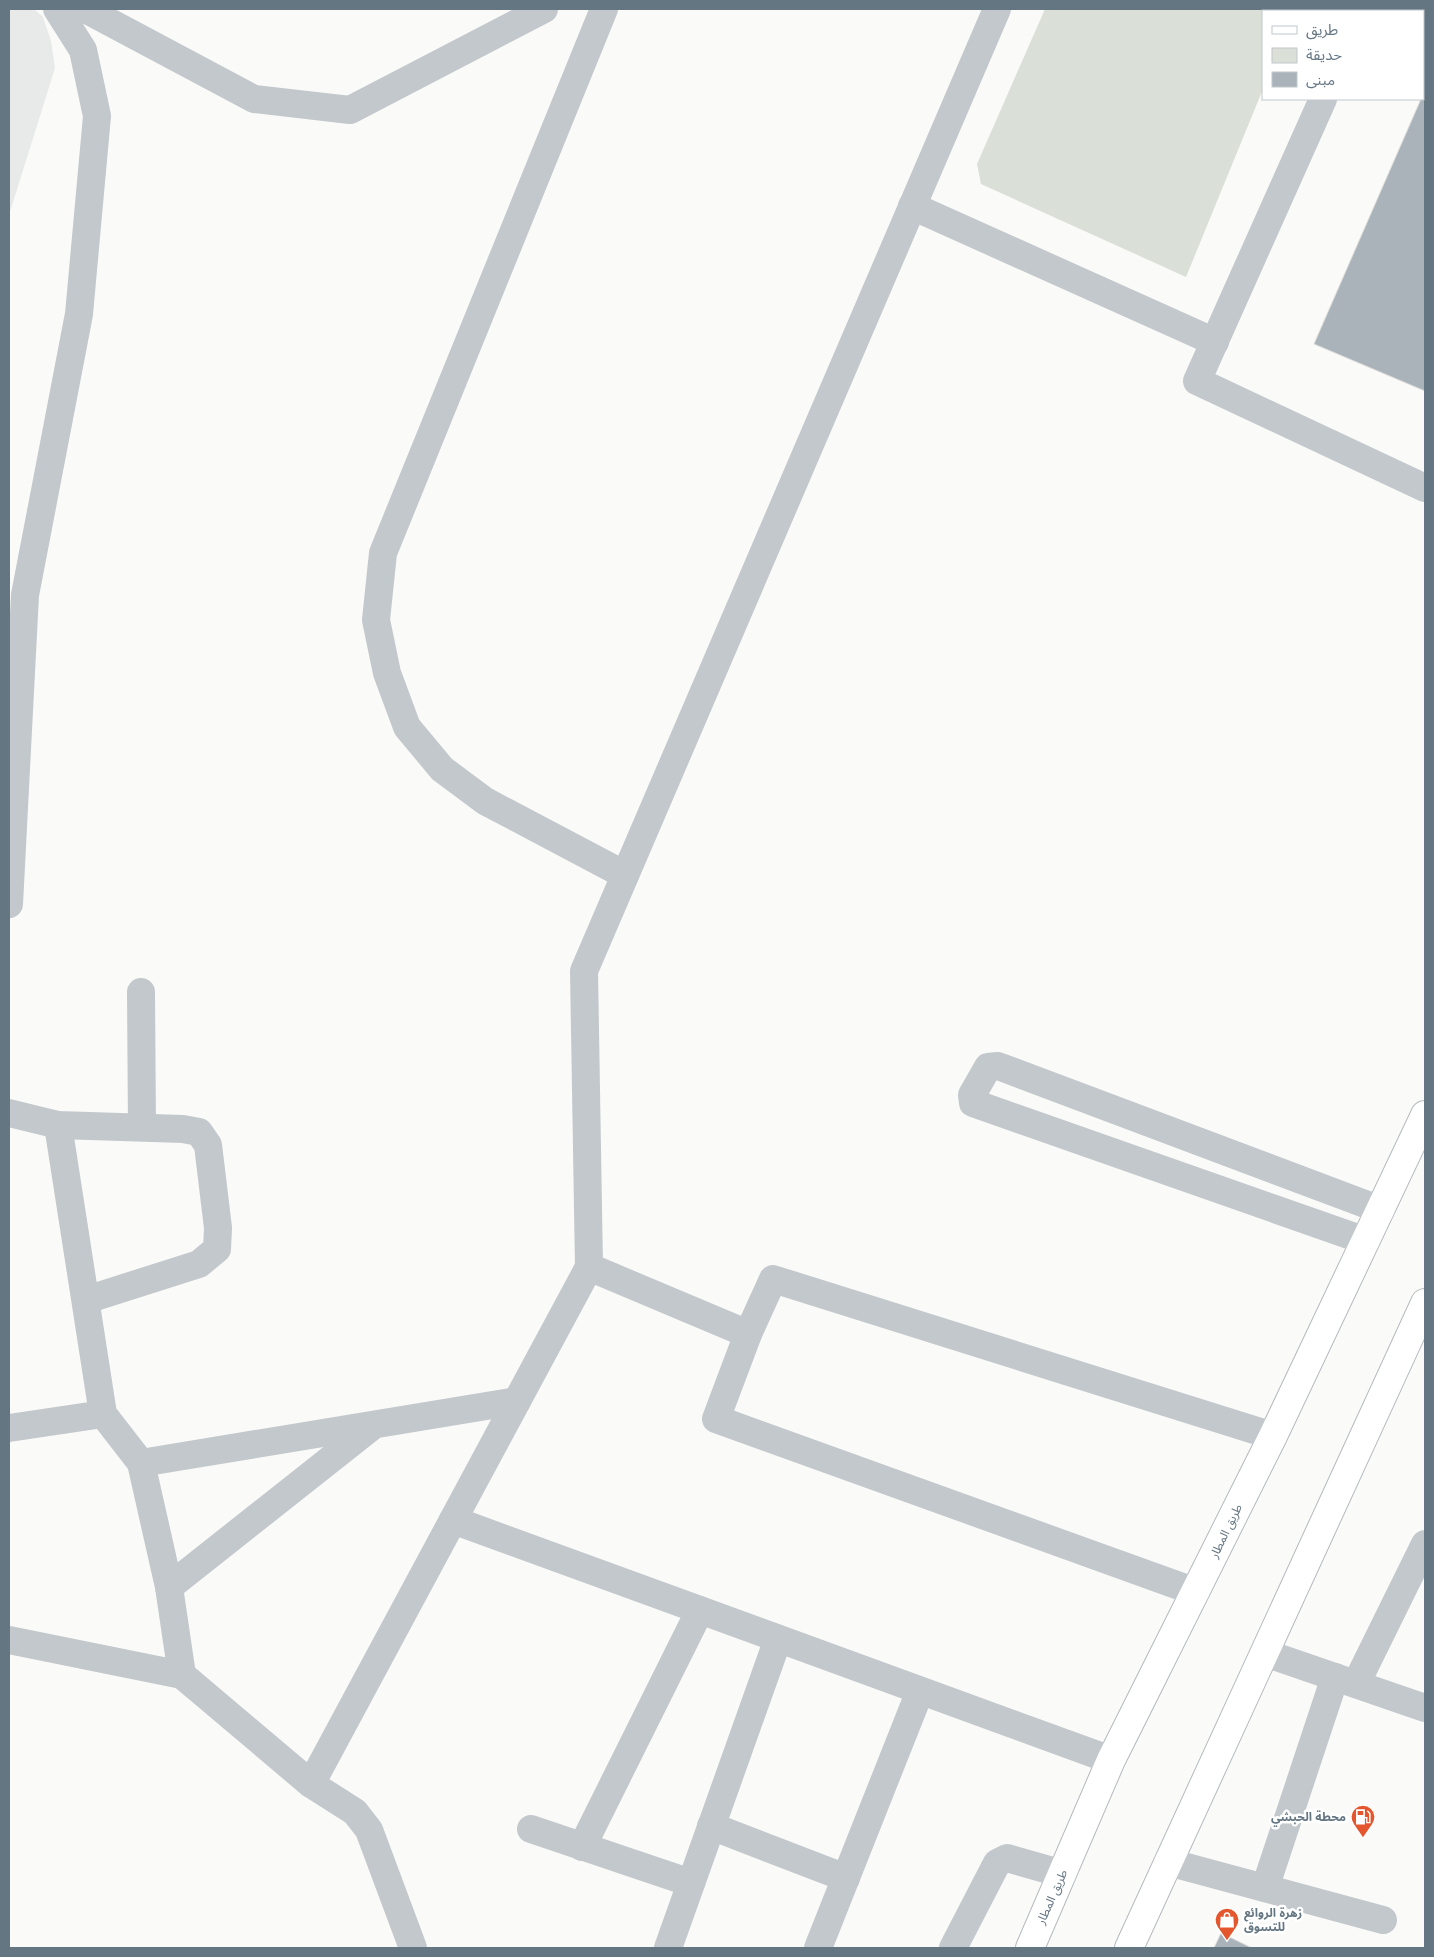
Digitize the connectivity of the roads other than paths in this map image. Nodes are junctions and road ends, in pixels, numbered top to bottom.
1 (57, 9) edge
2 (85, 9) edge
3 (544, 9) edge
4 (604, 9) edge
5 (998, 9) edge
6 (1323, 100) edge
7 (912, 206) junction
8 (1215, 342) junction
9 (1425, 488) edge
10 (625, 875) junction
11 (9, 904) edge
12 (141, 992) dead end
13 (1090, 1100) junction
14 (9, 1113) edge
15 (1425, 1115) edge
16 (58, 1125) junction
17 (142, 1127) junction
18 (1075, 1139) junction
19 (1380, 1210) junction
20 (1366, 1241) junction
21 (589, 1267) junction
22 (86, 1300) junction
23 (1425, 1303) edge
24 (748, 1334) junction
25 (1418, 1336) edge
26 (517, 1401) junction
27 (103, 1414) junction
28 (372, 1426) junction
29 (9, 1428) edge
30 (1273, 1436) junction
31 (141, 1463) junction
32 (453, 1520) junction
33 (1425, 1544) edge
34 (169, 1587) junction
35 (1196, 1592) junction
36 (700, 1610) junction
37 (778, 1639) junction
38 (9, 1640) edge
39 (1265, 1653) junction
40 (182, 1675) junction
41 (1346, 1681) junction
42 (920, 1691) junction
43 (1425, 1708) edge
44 (1111, 1760) junction
45 (311, 1784) junction
46 (711, 1826) junction
47 (531, 1829) dead end
48 (582, 1847) junction
49 (1168, 1862) junction
50 (1062, 1874) junction
51 (846, 1878) junction
52 (691, 1883) junction
53 (1265, 1888) junction
54 (1383, 1920) dead end
55 (413, 1948) edge
56 (668, 1948) edge
57 (818, 1948) edge
58 (953, 1948) edge
59 (1030, 1948) edge
60 (1128, 1948) edge

1 - 11 street
2 - 3 street
4 - 10 street
5 - 7 street
6 - 8 street
7 - 8 street
7 - 10 street
8 - 9 street
10 - 21 street
12 - 17 street
13 - 18 street
13 - 18 street
13 - 19 street
14 - 16 street
15 - 19 main road, طريق المطار
16 - 17 street
16 - 22 street
17 - 22 street
18 - 20 street
19 - 20 main road, طريق المطار
20 - 30 main road, طريق المطار
21 - 24 street
21 - 26 street
22 - 27 street
23 - 25 main road
24 - 30 street
24 - 35 street
25 - 39 main road
26 - 28 street
26 - 32 street
27 - 29 street
27 - 31 street
28 - 31 street
28 - 34 street
30 - 35 main road, طريق المطار
31 - 34 street
32 - 36 street
32 - 45 street
33 - 41 street
34 - 40 street
35 - 44 main road, طريق المطار
36 - 37 street
36 - 48 street
37 - 42 street
37 - 46 street
38 - 40 street
39 - 41 street
39 - 49 main road
40 - 45 street
41 - 43 street
41 - 53 street
42 - 44 street
42 - 51 street
44 - 50 main road, طريق المطار
45 - 55 street
46 - 51 street
46 - 52 street
47 - 48 street
48 - 52 street
49 - 53 street
49 - 60 main road
50 - 58 street
50 - 59 main road, طريق المطار
51 - 57 street
52 - 56 street
53 - 54 street

